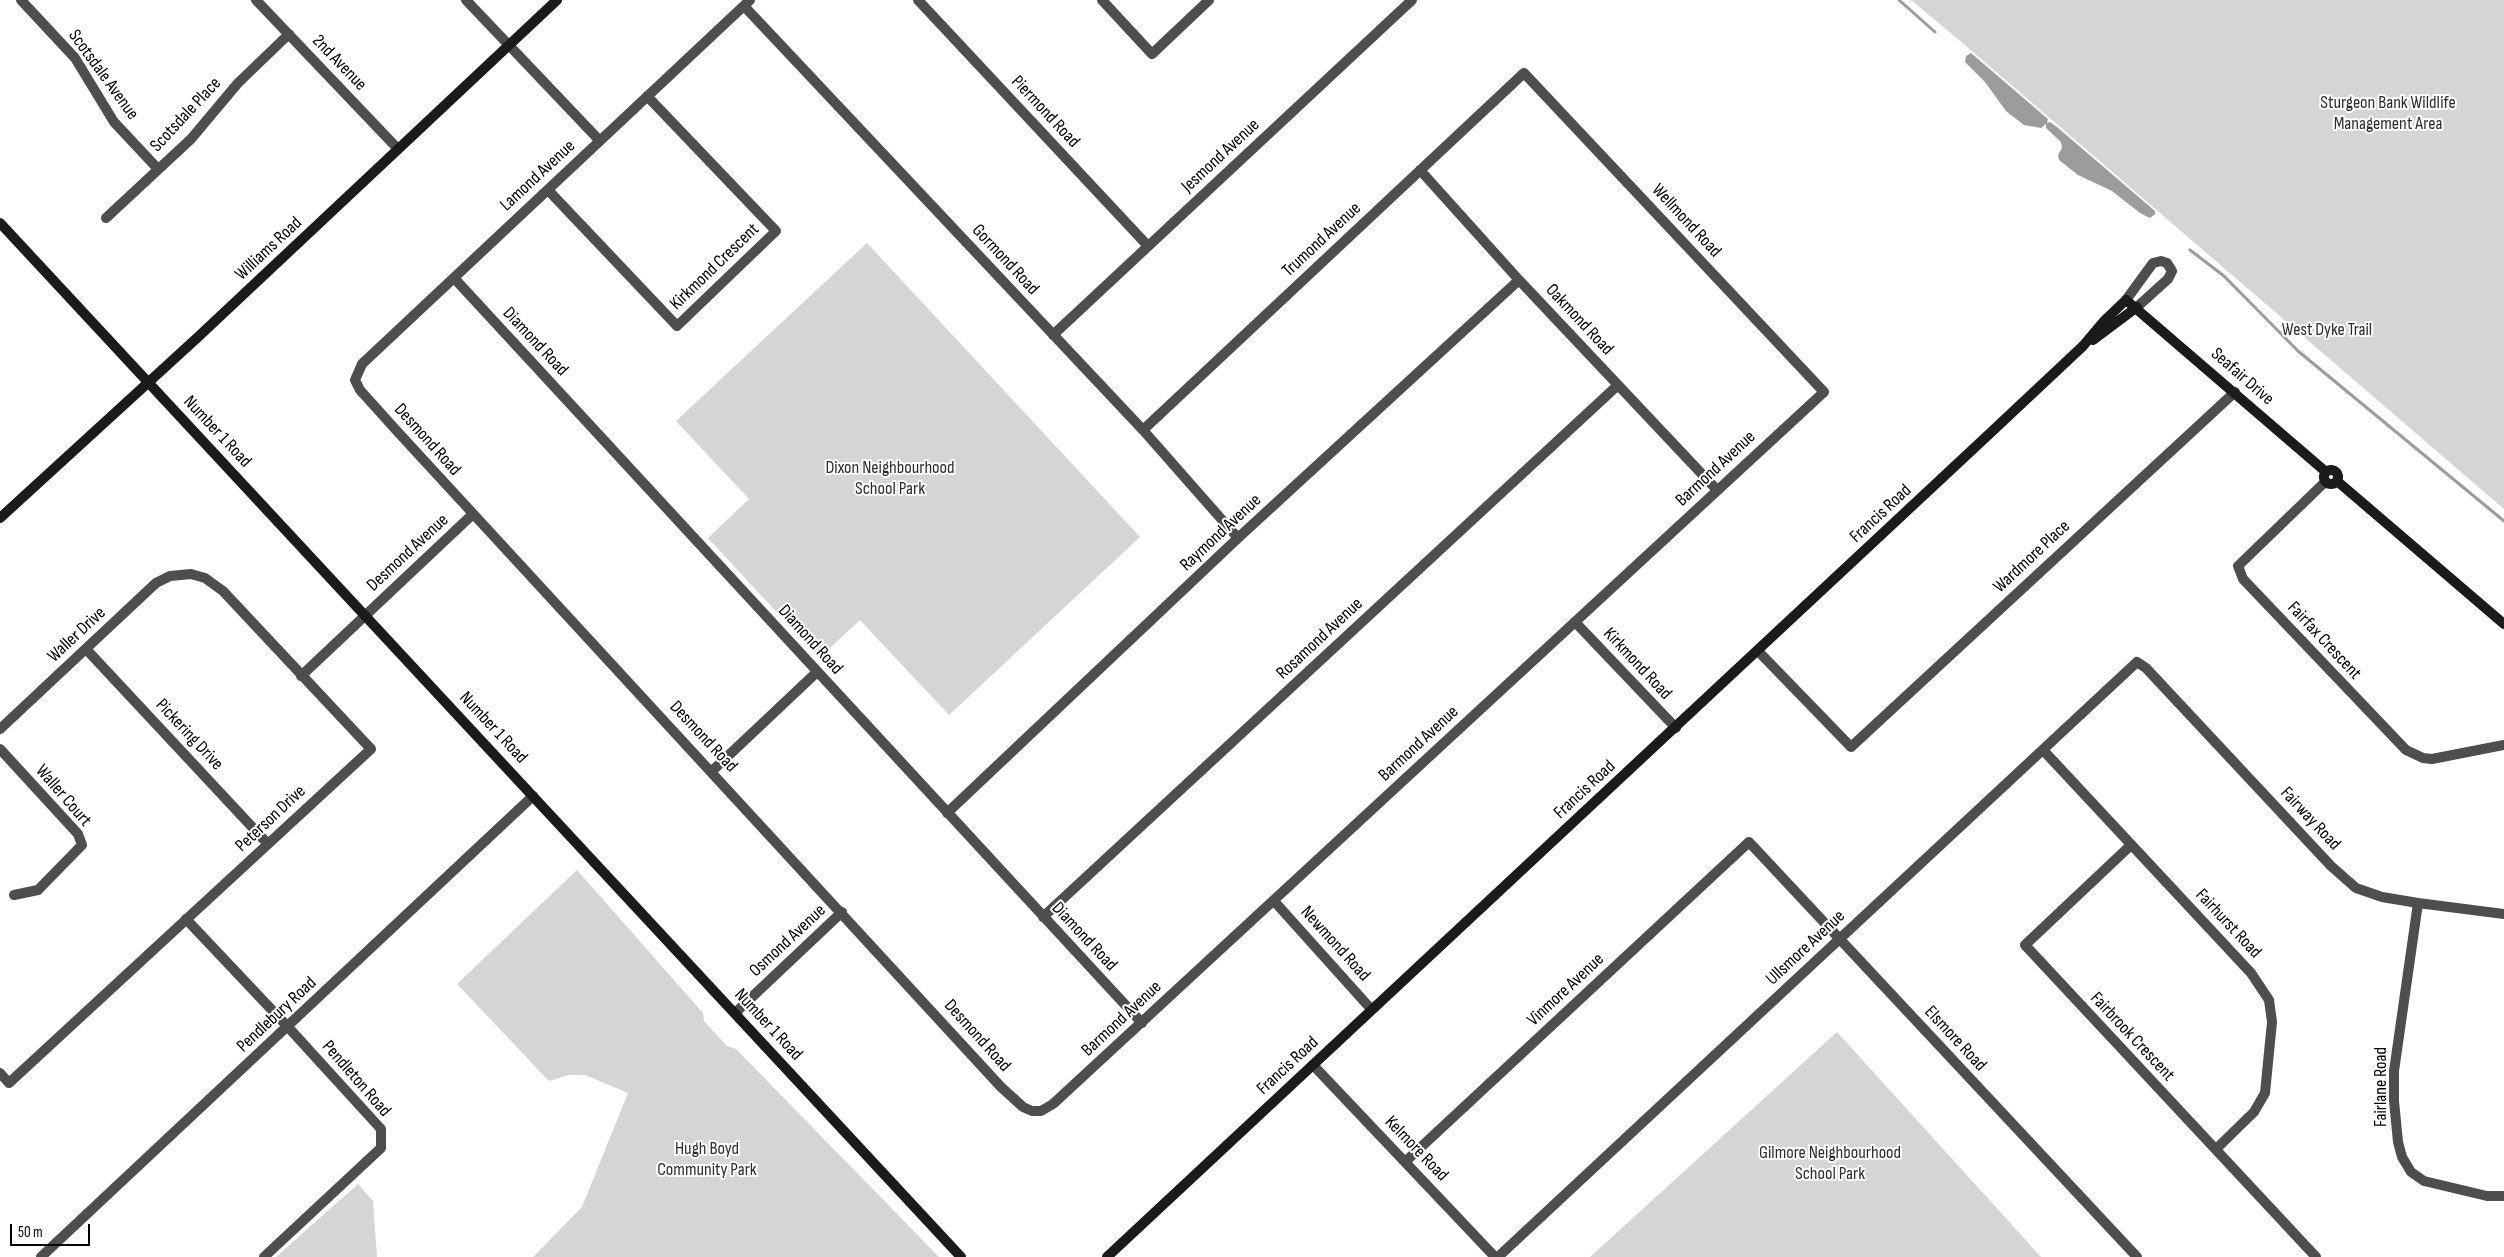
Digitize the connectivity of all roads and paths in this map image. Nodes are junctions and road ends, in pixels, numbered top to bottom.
1 (21, 0) edge
2 (256, 0) edge
3 (466, 0) edge
4 (558, 0) edge
5 (918, 0) edge
6 (1102, 0) edge
7 (1209, 0) edge
8 (1412, 0) edge
9 (747, 3) edge
10 (289, 34) junction
11 (509, 45) junction
12 (1524, 73) joint
13 (647, 96) junction
14 (600, 141) junction
15 (398, 149) junction
16 (158, 169) junction
17 (1420, 170) junction
18 (548, 190) junction
19 (106, 218) dead end
20 (0, 223) edge
21 (1148, 246) junction
22 (454, 278) junction
23 (1519, 280) junction
24 (2126, 300) junction
25 (2137, 307) junction
26 (1053, 335) junction
27 (2083, 346) junction
28 (355, 380) joint
29 (149, 381) junction
30 (1618, 385) junction
31 (1824, 392) joint
32 (2235, 392) junction
33 (1142, 430) junction
34 (2325, 477) junction
35 (1717, 490) junction
36 (473, 514) junction
37 (0, 518) edge
38 (1238, 538) junction
39 (182, 574) joint
40 (365, 615) junction
41 (1574, 622) junction
42 (2504, 624) edge
43 (86, 649) junction
44 (1758, 651) junction
45 (2137, 662) joint
46 (817, 672) junction
47 (302, 676) junction
48 (1676, 728) junction
49 (0, 729) edge
50 (2504, 745) edge
51 (0, 749) edge
52 (2043, 750) junction
53 (712, 771) junction
54 (534, 796) junction
55 (947, 813) junction
56 (1749, 842) joint
57 (268, 844) junction
58 (2131, 845) junction
59 (14, 896) dead end
60 (1274, 901) junction
61 (2418, 903) junction
62 (842, 912) junction
63 (2504, 914) edge
64 (1043, 918) junction
65 (186, 919) junction
66 (1839, 939) junction
67 (1371, 1009) junction
68 (735, 1013) junction
69 (1142, 1023) junction
70 (288, 1027) junction
71 (1313, 1065) junction
72 (0, 1073) edge
73 (1032, 1111) joint
74 (2216, 1149) junction
75 (1406, 1161) junction
76 (2504, 1196) edge
77 (41, 1257) edge
78 (264, 1257) edge
79 (961, 1257) edge
80 (1107, 1257) edge
81 (1497, 1257) edge
82 (2137, 1257) edge
83 (2316, 1257) edge

1 - 16 street, Scotsdale Avenue
2 - 10 street, 2nd Avenue
3 - 11 street
4 - 11 street, Williams Road
5 - 21 street, Piermond Road
6 - 7 street
8 - 21 street, Jesmond Avenue
9 - 13 street, Lamond Avenue
9 - 26 street, Gormond Road
10 - 15 street, 2nd Avenue
10 - 16 street, Scotsdale Place
11 - 14 street
11 - 15 street, Williams Road
12 - 17 street, Trumond Avenue
12 - 31 street, Wellmond Road
13 - 14 street, Lamond Avenue
13 - 18 street, Kirkmond Crescent
14 - 18 street, Lamond Avenue
15 - 29 street, Williams Road
16 - 19 street, Scotsdale Place
17 - 23 street, Oakmond Road
17 - 33 street, Trumond Avenue
18 - 22 street, Lamond Avenue
20 - 29 street, Number 1 Road
21 - 26 street, Jesmond Avenue
22 - 28 street, Lamond Avenue
22 - 46 street, Diamond Road
23 - 30 street, Oakmond Road
23 - 38 street, Raymond Avenue
24 - 25 street, Seafair Drive
24 - 25 street, Francis Road
24 - 27 street, Francis Road
25 - 27 street, Francis Road
25 - 32 street, Seafair Drive
26 - 33 street, Gormond Road
27 - 44 street, Francis Road
28 - 36 street, Desmond Road
29 - 37 street, Williams Road
29 - 40 street, Number 1 Road
30 - 35 street, Oakmond Road
30 - 64 street, Rosamond Avenue
31 - 35 street, Barmond Avenue
32 - 34 street, Seafair Drive
32 - 44 street, Wardmore Place
33 - 38 street, Gormond Road
34 - 42 street
34 - 50 street, Fairfax Crescent
35 - 41 street, Barmond Avenue
36 - 40 street, Desmond Avenue
36 - 53 street, Desmond Road
38 - 55 street, Raymond Avenue
39 - 43 street, Waller Drive
39 - 47 street, Peterson Drive
40 - 47 street, Desmond Avenue
40 - 54 street, Number 1 Road
41 - 48 street, Kirkmond Road
41 - 60 street, Barmond Avenue
43 - 49 street, Waller Drive
43 - 57 street, Pickering Drive
44 - 48 street, Francis Road
45 - 52 street, Ullsmore Avenue
45 - 61 street, Fairway Road
46 - 53 street
46 - 55 street, Diamond Road
47 - 57 street, Peterson Drive
48 - 67 street, Francis Road
51 - 59 street, Waller Court
52 - 58 street, Fairhurst Road
52 - 66 street, Ullsmore Avenue
53 - 62 street, Desmond Road
54 - 68 street, Number 1 Road
54 - 70 street, Pendlebury Road
55 - 64 street, Diamond Road
56 - 66 street, Elsmore Road
56 - 75 street, Vinmore Avenue
57 - 65 street, Peterson Drive
58 - 74 street, Fairhurst Road
58 - 74 street, Fairbrook Crescent
60 - 67 street, Newmond Road
60 - 69 street, Barmond Avenue
61 - 63 street, Fairway Road
61 - 76 street, Fairlane Road
62 - 68 street, Osmond Avenue
62 - 73 street, Desmond Road
64 - 69 street, Diamond Road
65 - 70 street, Pendleton Road
65 - 72 street, Peterson Drive
66 - 81 street, Ullsmore Avenue
66 - 82 street, Elsmore Road
67 - 71 street, Francis Road
68 - 79 street, Number 1 Road
69 - 73 street, Barmond Avenue
70 - 77 street, Pendlebury Road
70 - 78 street, Pendleton Road
71 - 75 street, Kelmore Road
71 - 80 street, Francis Road
74 - 83 street, Fairbrook Crescent
75 - 81 street, Kelmore Road

